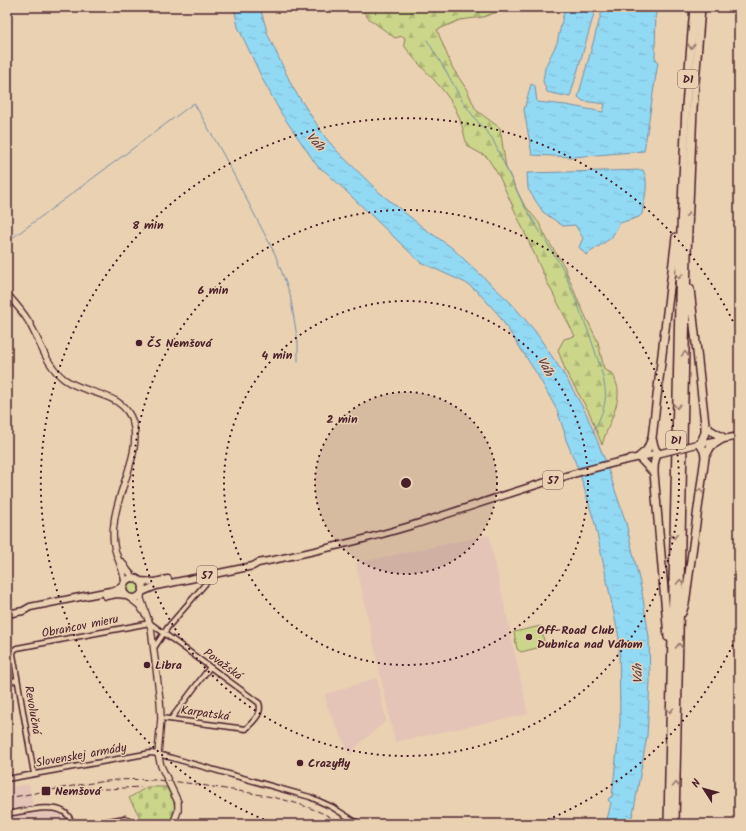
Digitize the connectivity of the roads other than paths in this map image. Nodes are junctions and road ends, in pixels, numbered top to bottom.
1 (694, 7) edge
2 (701, 7) edge
3 (681, 209) junction
4 (687, 254) junction
5 (7, 294) edge
6 (705, 424) junction
7 (739, 436) edge
8 (652, 438) junction
9 (724, 438) junction
10 (698, 444) junction
11 (660, 453) junction
12 (706, 457) junction
13 (637, 458) junction
14 (654, 473) junction
15 (117, 555) junction
16 (258, 563) junction
17 (137, 580) junction
18 (206, 583) dead end
19 (124, 584) junction
20 (141, 593) junction
21 (128, 597) junction
22 (23, 611) junction
23 (7, 614) edge
24 (149, 621) junction
25 (679, 621) junction
26 (164, 634) junction
27 (154, 648) junction
28 (14, 650) joint
29 (210, 667) junction
30 (671, 671) junction
31 (18, 680) junction
32 (7, 682) edge
33 (161, 718) junction
34 (171, 719) junction
35 (246, 729) joint
36 (158, 754) junction
37 (34, 774) junction
38 (7, 779) edge
39 (12, 813) dead end
40 (73, 824) edge
41 (92, 824) edge
42 (135, 824) edge
43 (173, 824) edge
44 (359, 824) edge
45 (668, 824) edge
46 (675, 824) edge

1 -> 3 highway, D1
4 -> 2 highway, D1
3 - 8 highway
3 -> 30 highway, D1
4 - 6 highway
25 -> 4 highway, D1
5 - 15 main road
6 - 9 highway
6 - 10 highway
7 - 9 main road, 57
8 - 11 highway
8 - 13 highway
9 - 10 main road, 57
9 - 12 highway
10 - 11 main road, 57, bridge
10 - 12 highway
11 - 13 main road, 57
11 - 14 highway
25 -> 12 highway
13 - 14 highway
13 - 16 main road, 57
14 - 30 highway
15 - 17 main road
15 - 19 main road
16 - 17 main road, 57
16 - 20 main road, 57
17 - 19 main road, 57
17 - 20 main road
18 - 26 street
19 - 21 main road
19 - 22 main road, 57
20 - 21 main road, 57
20 - 24 main road
21 - 22 main road, 57
21 - 24 main road
22 - 23 main road, 57
24 - 26 street, Považská
24 - 27 main road
24 - 28 street, Obrancov mieru
46 -> 25 highway, D1
26 - 27 street
26 - 29 street, Považská
27 - 33 main road
28 - 31 street, Revolučná
29 - 34 street
29 - 35 street, Považská
30 -> 45 highway, D1
31 - 32 street
31 - 37 street, Revolučná
33 - 34 street, Karpatská
33 - 36 main road
34 - 35 street, Karpatská
36 - 37 street, Slovenskej armády
36 - 43 main road
36 - 44 street, Slovenskej armády
37 - 38 street, Slovenskej armády
39 - 40 street
41 - 42 street

